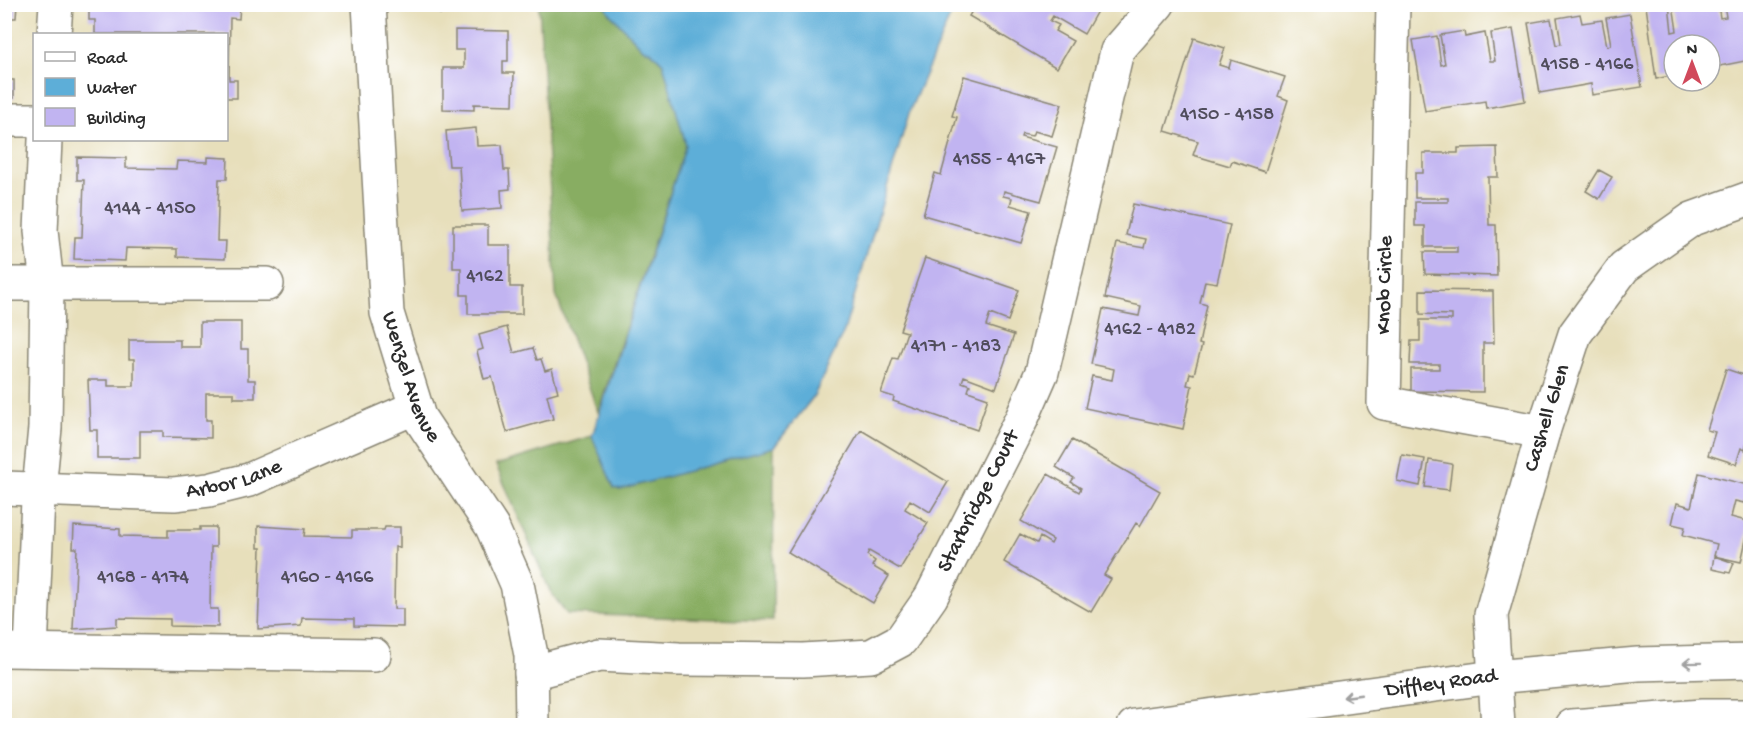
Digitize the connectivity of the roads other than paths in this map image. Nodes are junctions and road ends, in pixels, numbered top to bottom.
1 (56, 4) edge
2 (369, 4) edge
3 (1158, 4) edge
4 (1393, 4) edge
5 (54, 33) edge
6 (4, 120) edge
7 (33, 120) edge
8 (45, 141) edge
9 (1750, 198) edge
10 (4, 284) edge
11 (267, 284) dead end
12 (47, 285) junction
13 (416, 407) junction
14 (1543, 432) junction
15 (4, 488) edge
16 (40, 489) junction
17 (18, 650) edge
18 (374, 655) dead end
19 (1750, 662) edge
20 (531, 673) junction
21 (1494, 677) junction
22 (1750, 716) edge
23 (532, 726) edge
24 (1134, 726) edge
25 (1498, 726) edge
26 (1572, 726) edge

1 - 5 street
2 - 13 street, Wenzel Avenue
3 - 20 street, Starbridge Court
4 - 14 street, Knob Circle
6 - 7 street
8 - 12 street
9 - 14 street, Cashell Glen
10 - 12 street
11 - 12 street
12 - 16 street
13 - 16 street, Arbor Lane
13 - 20 street, Wenzel Avenue
14 - 21 street, Cashell Glen
15 - 16 street, Arbor Lane
16 - 17 street
17 - 18 street
19 -> 21 street, Diffley Road
20 - 23 street, Wenzel Avenue
21 -> 24 street, Diffley Road
21 - 25 street, Cashell Glen
22 - 26 street

